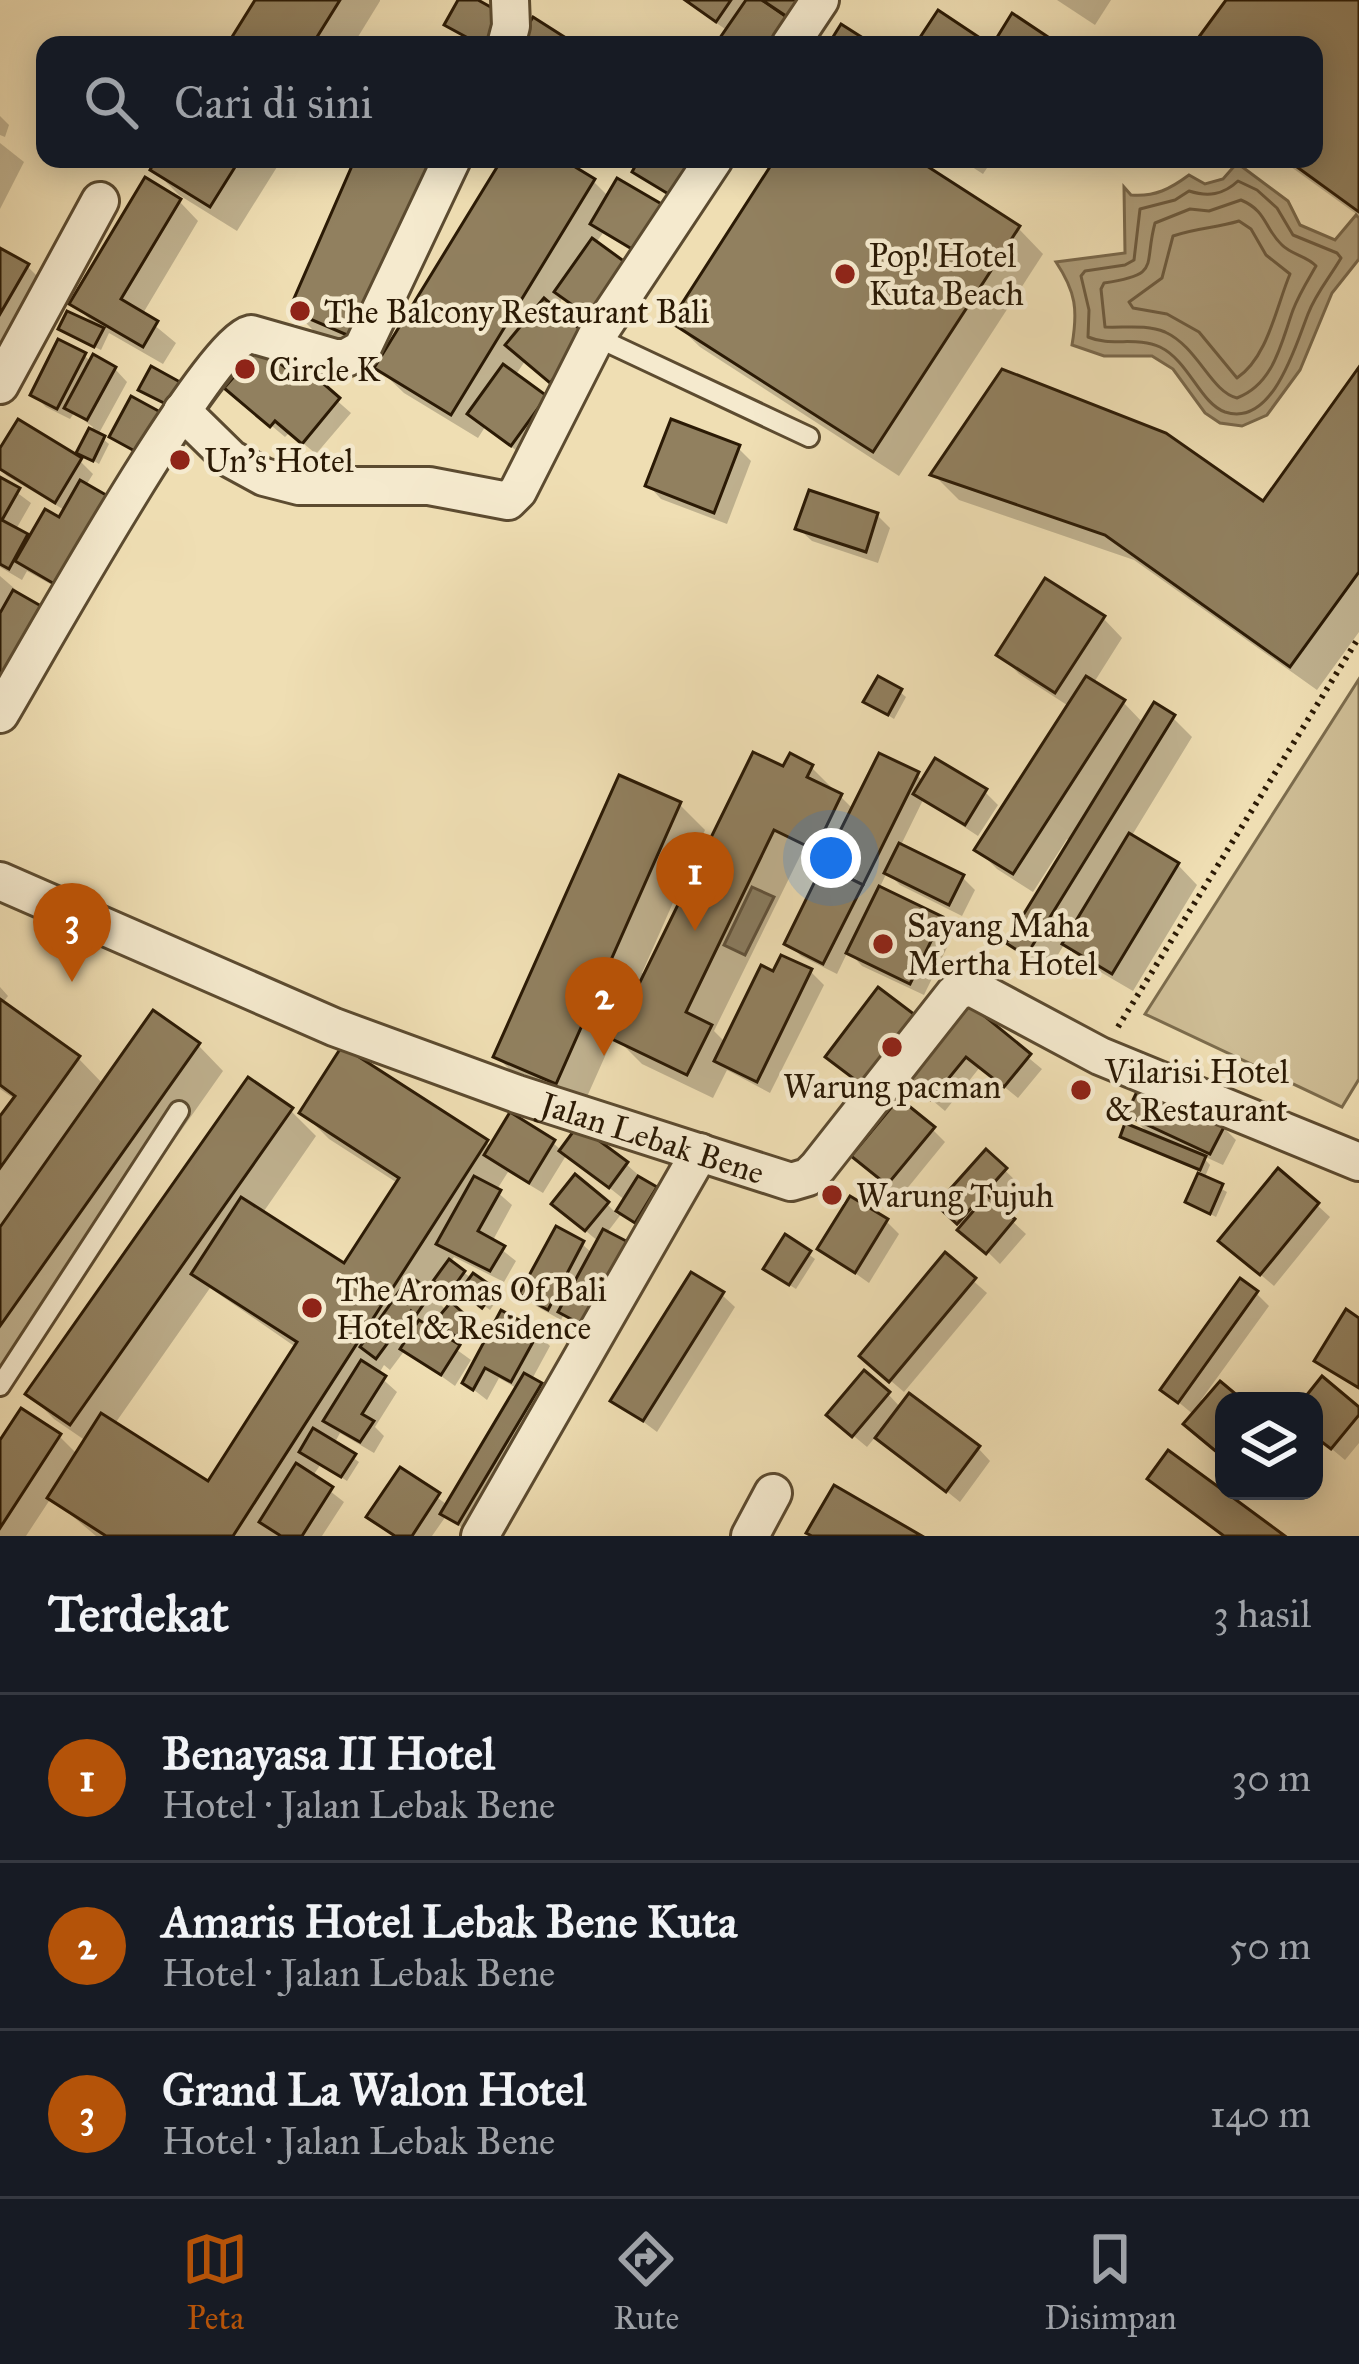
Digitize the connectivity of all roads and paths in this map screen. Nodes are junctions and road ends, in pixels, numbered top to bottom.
1 (510, 0) edge
2 (820, 0) edge
3 (509, 36) edge
4 (796, 36) edge
5 (448, 168) edge
6 (708, 168) edge
7 (100, 201) dead end
8 (596, 337) junction
9 (0, 385) edge
10 (182, 411) junction
11 (809, 437) dead end
12 (1359, 637) edge
13 (0, 714) edge
14 (0, 880) edge
15 (1100, 1056) junction
16 (179, 1111) dead end
17 (700, 1152) junction
18 (1359, 1162) edge
19 (0, 1385) edge
20 (773, 1493) dead end
21 (480, 1536) edge
22 (750, 1536) edge

1 - 3 street
2 - 4 street
5 - 10 street
6 - 8 street
7 - 9 street
8 - 10 street
8 - 11 lane
10 - 13 street
12 - 15 path
14 - 17 street, Jalan Lebak Bene
15 - 17 street, Jalan Lebak Bene
15 - 18 street, Jalan Lebak Bene
16 - 19 lane
17 - 21 street
20 - 22 street

